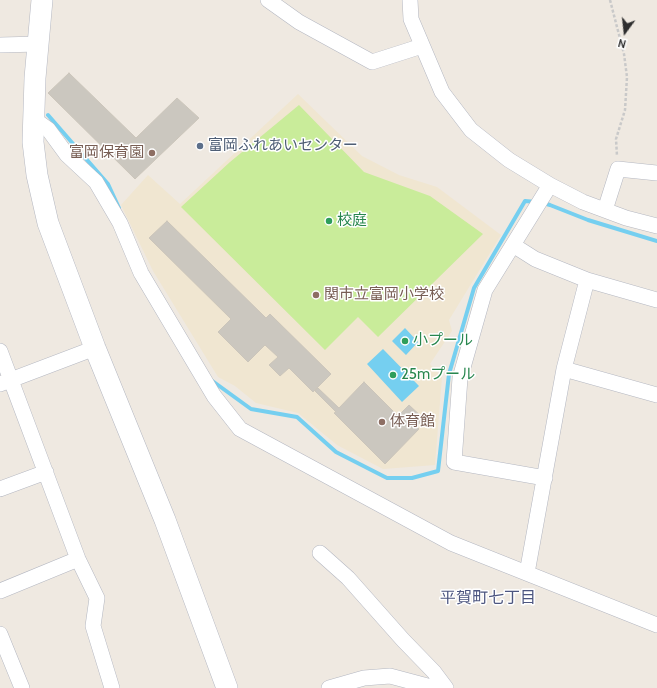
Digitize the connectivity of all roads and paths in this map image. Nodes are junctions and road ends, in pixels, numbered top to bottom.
1 (42, 0) edge
2 (268, 0) edge
3 (410, 0) edge
4 (610, 0) edge
5 (39, 44) junction
6 (0, 45) edge
7 (422, 46) junction
8 (34, 119) junction
9 (618, 169) junction
10 (657, 173) edge
11 (550, 185) junction
12 (605, 210) junction
13 (657, 226) edge
14 (513, 245) junction
15 (587, 280) junction
16 (657, 300) edge
17 (95, 348) junction
18 (0, 351) edge
19 (564, 369) junction
20 (6, 382) edge
21 (657, 395) edge
22 (46, 472) junction
23 (544, 478) junction
24 (0, 489) edge
25 (320, 552) dead end
26 (78, 559) junction
27 (527, 573) junction
28 (0, 591) edge
29 (657, 625) edge
30 (0, 634) edge
31 (22, 688) edge
32 (112, 688) edge
33 (227, 688) edge
34 (329, 688) edge
35 (435, 688) edge
36 (446, 688) edge

1 - 5 street
2 - 7 street
3 - 7 street
4 - 9 path
5 - 6 street
5 - 8 street
7 - 11 street
8 - 17 street
8 - 27 street
9 - 10 street
9 - 12 street
11 - 12 street
11 - 14 street
12 - 13 street
14 - 15 street
14 - 23 street
15 - 16 street
15 - 19 street
17 - 20 street
17 - 33 street
18 - 20 street
19 - 21 street
19 - 23 street
20 - 22 street
22 - 24 street
22 - 26 street
23 - 27 street
25 - 36 street
26 - 28 street
26 - 32 street
27 - 29 street
30 - 31 street
34 - 35 street

